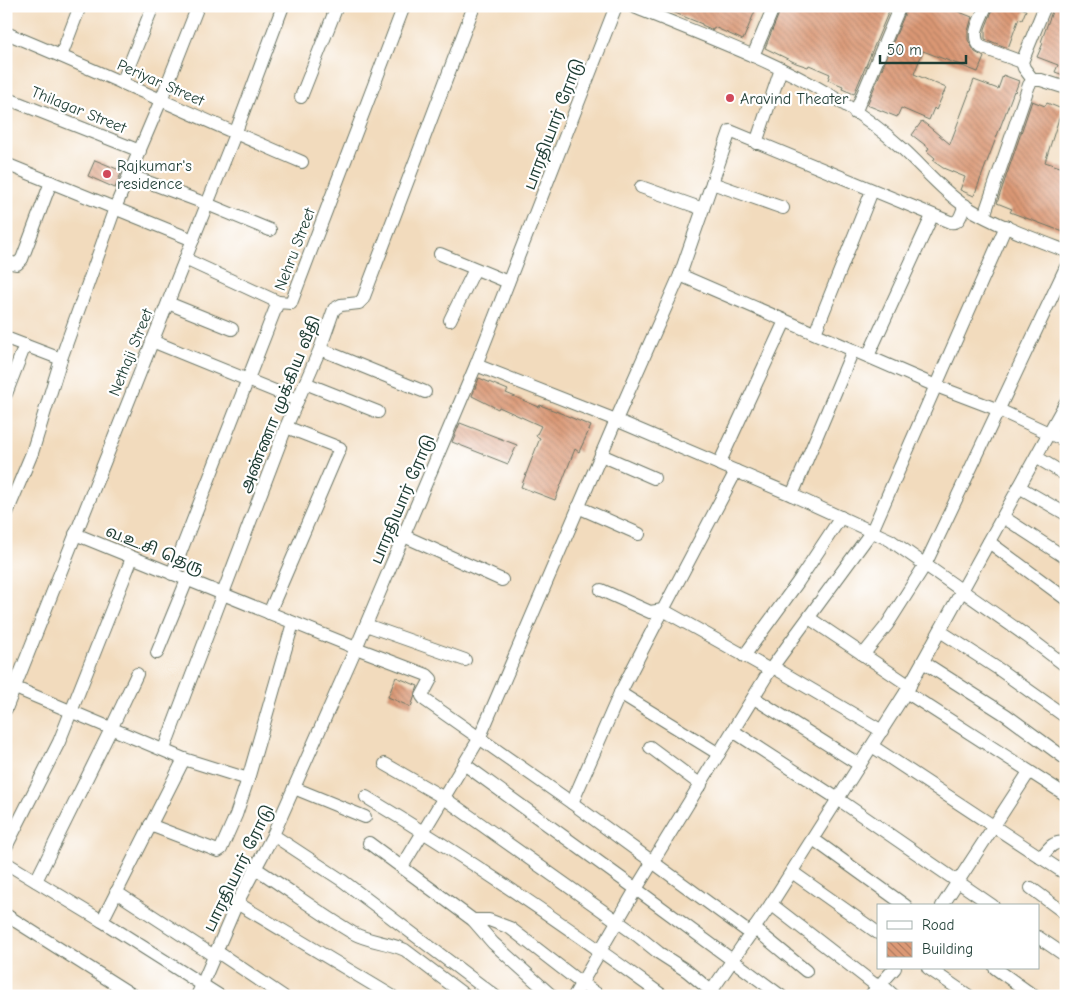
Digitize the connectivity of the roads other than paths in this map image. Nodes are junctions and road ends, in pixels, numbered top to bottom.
1 (80, 6) edge
2 (153, 6) edge
3 (198, 6) edge
4 (283, 6) edge
5 (337, 6) edge
6 (404, 6) edge
7 (474, 6) edge
8 (616, 6) edge
9 (632, 6) edge
10 (774, 6) edge
11 (900, 6) edge
12 (986, 6) edge
13 (1045, 6) edge
14 (6, 34) edge
15 (61, 56) junction
16 (753, 56) junction
17 (1022, 62) junction
18 (781, 69) junction
19 (1033, 80) junction
20 (122, 83) junction
21 (1066, 88) edge
22 (301, 97) dead end
23 (6, 98) edge
24 (161, 100) junction
25 (855, 113) junction
26 (236, 134) junction
27 (756, 143) junction
28 (140, 150) junction
29 (302, 162) dead end
30 (6, 164) edge
31 (129, 175) junction
32 (51, 182) junction
33 (712, 183) junction
34 (641, 187) dead end
35 (872, 191) junction
36 (207, 204) junction
37 (965, 205) junction
38 (115, 208) junction
39 (783, 208) dead end
40 (703, 210) junction
41 (932, 216) junction
42 (984, 216) junction
43 (1006, 226) junction
44 (270, 230) dead end
45 (193, 240) junction
46 (1066, 251) edge
47 (440, 254) dead end
48 (185, 259) junction
49 (6, 262) edge
50 (1066, 267) edge
51 (475, 269) junction
52 (680, 276) junction
53 (508, 282) junction
54 (278, 302) junction
55 (168, 303) junction
56 (450, 320) dead end
57 (785, 320) junction
58 (232, 329) dead end
59 (815, 333) junction
60 (6, 338) edge
61 (152, 341) junction
62 (26, 345) junction
63 (320, 349) junction
64 (853, 350) junction
65 (868, 356) junction
66 (61, 359) junction
67 (476, 365) junction
68 (248, 380) junction
69 (305, 382) junction
70 (936, 386) junction
71 (424, 392) dead end
72 (6, 394) edge
73 (297, 400) junction
74 (1066, 402) edge
75 (999, 410) junction
76 (378, 412) dead end
77 (616, 420) junction
78 (286, 427) junction
79 (1049, 433) junction
80 (1066, 441) edge
81 (601, 455) junction
82 (1036, 457) junction
83 (719, 464) junction
84 (736, 472) junction
85 (1066, 475) edge
86 (654, 478) dead end
87 (1019, 487) junction
88 (792, 495) junction
89 (578, 507) junction
90 (1066, 514) edge
91 (6, 515) edge
92 (841, 517) junction
93 (1003, 517) junction
94 (872, 531) junction
95 (74, 534) junction
96 (639, 534) dead end
97 (404, 536) junction
98 (989, 542) junction
99 (132, 558) junction
100 (1066, 558) edge
101 (925, 565) junction
102 (172, 574) junction
103 (187, 580) junction
104 (502, 580) dead end
105 (601, 590) dead end
106 (962, 591) junction
107 (223, 594) junction
108 (1066, 600) edge
109 (663, 610) junction
110 (269, 612) junction
111 (809, 618) junction
112 (293, 623) junction
113 (366, 626) junction
114 (940, 631) junction
115 (356, 648) junction
116 (157, 653) dead end
117 (863, 655) junction
118 (744, 656) junction
119 (465, 660) dead end
120 (923, 662) junction
121 (1066, 666) edge
122 (772, 669) junction
123 (137, 674) dead end
124 (11, 686) edge
125 (908, 689) junction
126 (620, 693) junction
127 (754, 698) junction
128 (6, 709) edge
129 (71, 712) junction
130 (1066, 717) edge
131 (111, 729) junction
132 (882, 731) junction
133 (733, 732) junction
134 (479, 739) junction
135 (650, 746) dead end
136 (872, 746) junction
137 (164, 749) junction
138 (719, 754) junction
139 (1066, 758) edge
140 (184, 759) junction
141 (385, 764) dead end
142 (464, 764) junction
143 (860, 765) junction
144 (1029, 772) junction
145 (248, 779) junction
146 (701, 785) junction
147 (294, 788) junction
148 (1066, 796) edge
149 (366, 797) dead end
150 (444, 798) junction
151 (838, 799) junction
152 (572, 803) junction
153 (365, 817) dead end
154 (150, 825) junction
155 (994, 826) junction
156 (424, 831) junction
157 (273, 835) junction
158 (813, 839) junction
159 (369, 843) dead end
160 (1066, 843) edge
161 (6, 847) edge
162 (1041, 858) junction
163 (653, 861) junction
164 (6, 863) edge
165 (402, 867) junction
166 (255, 868) junction
167 (792, 872) junction
168 (1066, 874) edge
169 (36, 881) junction
170 (959, 882) junction
171 (636, 888) junction
172 (1031, 888) dead end
173 (116, 892) junction
174 (237, 903) junction
175 (771, 904) junction
176 (903, 904) edge
177 (943, 904) edge
178 (990, 904) edge
179 (1066, 914) edge
180 (6, 915) edge
181 (474, 920) junction
182 (102, 921) junction
183 (617, 921) junction
184 (753, 931) junction
185 (877, 932) edge
186 (1040, 938) edge
187 (600, 950) junction
188 (215, 953) junction
189 (1066, 956) edge
190 (732, 961) junction
191 (893, 970) edge
192 (931, 970) edge
193 (998, 970) edge
194 (806, 971) dead end
195 (581, 984) junction
196 (876, 989) edge
197 (200, 990) edge
198 (712, 994) edge
199 (134, 996) edge
200 (220, 996) edge
201 (283, 996) edge
202 (392, 996) edge
203 (466, 996) edge
204 (495, 996) edge
205 (552, 996) edge
206 (574, 996) edge
207 (600, 996) edge
208 (663, 996) edge
209 (781, 996) edge
210 (894, 996) edge
211 (969, 996) edge
212 (1034, 996) edge

1 - 15 street
2 - 20 street
3 - 24 street
4 - 26 street, Nethaji Street
5 - 22 street
6 - 54 street, Nehru Street
7 - 63 street, அண்ணா முக்கிய வீதி
8 - 53 street, பாரதியார் ரோடு
9 - 16 street
10 - 16 street
11 - 25 street
12 - 17 street
13 - 17 street
14 - 15 street, Periyar Street
15 - 20 street, Periyar Street
16 - 18 street
17 - 19 street
18 - 25 street
18 - 27 street
19 - 21 street
19 - 42 street
20 - 24 street, Periyar Street
23 - 28 street, Thilagar Street
24 - 26 street, Periyar Street
24 - 28 street
25 - 37 street
26 - 29 street, Periyar Street
26 - 36 street, Nethaji Street
27 - 33 street
27 - 35 street
28 - 31 street
30 - 32 street
31 - 36 street
31 - 38 street
32 - 38 street
32 - 49 street
33 - 39 street
33 - 40 street
34 - 40 street
35 - 41 street
35 - 59 street
36 - 44 street
36 - 45 street, Nethaji Street
37 - 41 street
37 - 42 street
38 - 45 street
38 - 66 street
40 - 52 street
41 - 65 street
42 - 43 street
43 - 46 street
43 - 70 street
45 - 48 street, Nethaji Street
47 - 51 street
48 - 54 street
48 - 55 street, Nethaji Street
50 - 75 street
51 - 53 street
51 - 56 street
52 - 57 street
52 - 77 street
53 - 67 street, பாரதியார் ரோடு
54 - 68 street, Nehru Street
55 - 58 street
55 - 61 street, Nethaji Street
57 - 59 street
57 - 83 street
59 - 64 street
60 - 62 street
61 - 68 street
61 - 95 street, Nethaji Street
62 - 66 street
62 - 72 street
63 - 69 street, அண்ணா முக்கிய வீதி
63 - 71 street
64 - 65 street
64 - 88 street
65 - 70 street
66 - 91 street
67 - 77 street
67 - 97 street, பாரதியார் ரோடு
68 - 73 street
68 - 102 street, Nehru Street
69 - 73 street, அண்ணா முக்கிய வீதி
69 - 76 street
70 - 75 street
70 - 94 street
73 - 78 street, அண்ணா முக்கிய வீதி
74 - 79 street
75 - 79 street
75 - 101 street
77 - 81 street
77 - 83 street
78 - 107 street, அண்ணா முக்கிய வீதி
78 - 110 street
79 - 80 street
79 - 82 street
81 - 86 street
81 - 89 street
82 - 85 street
82 - 87 street
83 - 84 street
84 - 88 street
84 - 109 street
87 - 90 street
87 - 93 street
88 - 92 street
89 - 96 street
89 - 134 street
92 - 94 street
92 - 118 street
93 - 98 street
93 - 100 street
94 - 101 street
94 - 111 street
95 - 99 street, வ.உ.சி தெரு
95 - 124 street, Nethaji Street
97 - 104 street
97 - 113 street, பாரதியார் ரோடு
98 - 106 street
98 - 108 street
99 - 102 street, வ.உ.சி தெரு
99 - 129 street
101 - 106 street
101 - 117 street
102 - 103 street, வ.உ.சி தெரு
103 - 107 street, வ.உ.சி தெரு
103 - 116 street
105 - 109 street
106 - 114 street
106 - 121 street
107 - 110 street, வ.உ.சி தெரு
107 - 137 street, அண்ணா முக்கிய வீதி
109 - 118 street
109 - 126 street
110 - 112 street, வ.உ.சி தெரு
111 - 117 street
111 - 122 street
112 - 115 street, வ.உ.சி தெரு
112 - 145 street
113 - 115 street, பாரதியார் ரோடு
113 - 119 street
114 - 120 street
114 - 130 street
115 - 134 street, வ.உ.சி தெரு
115 - 147 street, பாரதியார் ரோடு
117 - 125 street
118 - 122 street
120 - 125 street
120 - 139 street
122 - 127 street
122 - 132 street
123 - 131 street
124 - 128 street, Nethaji Street
124 - 129 street
125 - 132 street
125 - 144 street
126 - 138 street
126 - 152 street
127 - 133 street
127 - 143 street
129 - 131 street
129 - 161 street
131 - 137 street
131 - 169 street
132 - 136 street
133 - 138 street
133 - 151 street
134 - 142 street
134 - 152 street
135 - 146 street
136 - 143 street
136 - 155 street
137 - 140 street
138 - 146 street
140 - 145 street
140 - 154 street
141 - 150 street
142 - 150 street
142 - 171 street
143 - 151 street
144 - 148 street
144 - 155 street
145 - 154 street
146 - 163 street
147 - 153 street
147 - 157 street, பாரதியார் ரோடு
149 - 156 street
150 - 156 street
150 - 183 street
151 - 158 street
151 - 170 street
152 - 163 street
154 - 173 street
155 - 162 street
155 - 170 street
156 - 165 street
156 - 187 street
157 - 166 street, பாரதியார் ரோடு
157 - 204 street
158 - 167 street
158 - 176 street
159 - 165 street
160 - 162 street
162 - 168 street
163 - 171 street
163 - 184 street
164 - 169 street
165 - 181 street
166 - 174 street, பாரதியார் ரோடு
166 - 203 street
167 - 175 street
167 - 185 street
169 - 182 street
170 - 177 street
170 - 178 street
171 - 183 street
171 - 190 street
172 - 179 street
173 - 182 street
173 - 188 street
174 - 188 street, பாரதியார் ரோடு
174 - 202 street
175 - 184 street
175 - 196 street
180 - 199 street
181 - 195 street
181 - 205 street
182 - 197 street
183 - 187 street
183 - 198 street
184 - 190 street
184 - 194 street
186 - 189 street
187 - 195 street
187 - 208 street
188 - 197 street, பாரதியார் ரோடு
188 - 201 street
190 - 198 street
190 - 209 street
191 - 196 street
192 - 211 street
193 - 212 street
195 - 206 street
195 - 207 street
196 - 210 street
197 - 200 street

